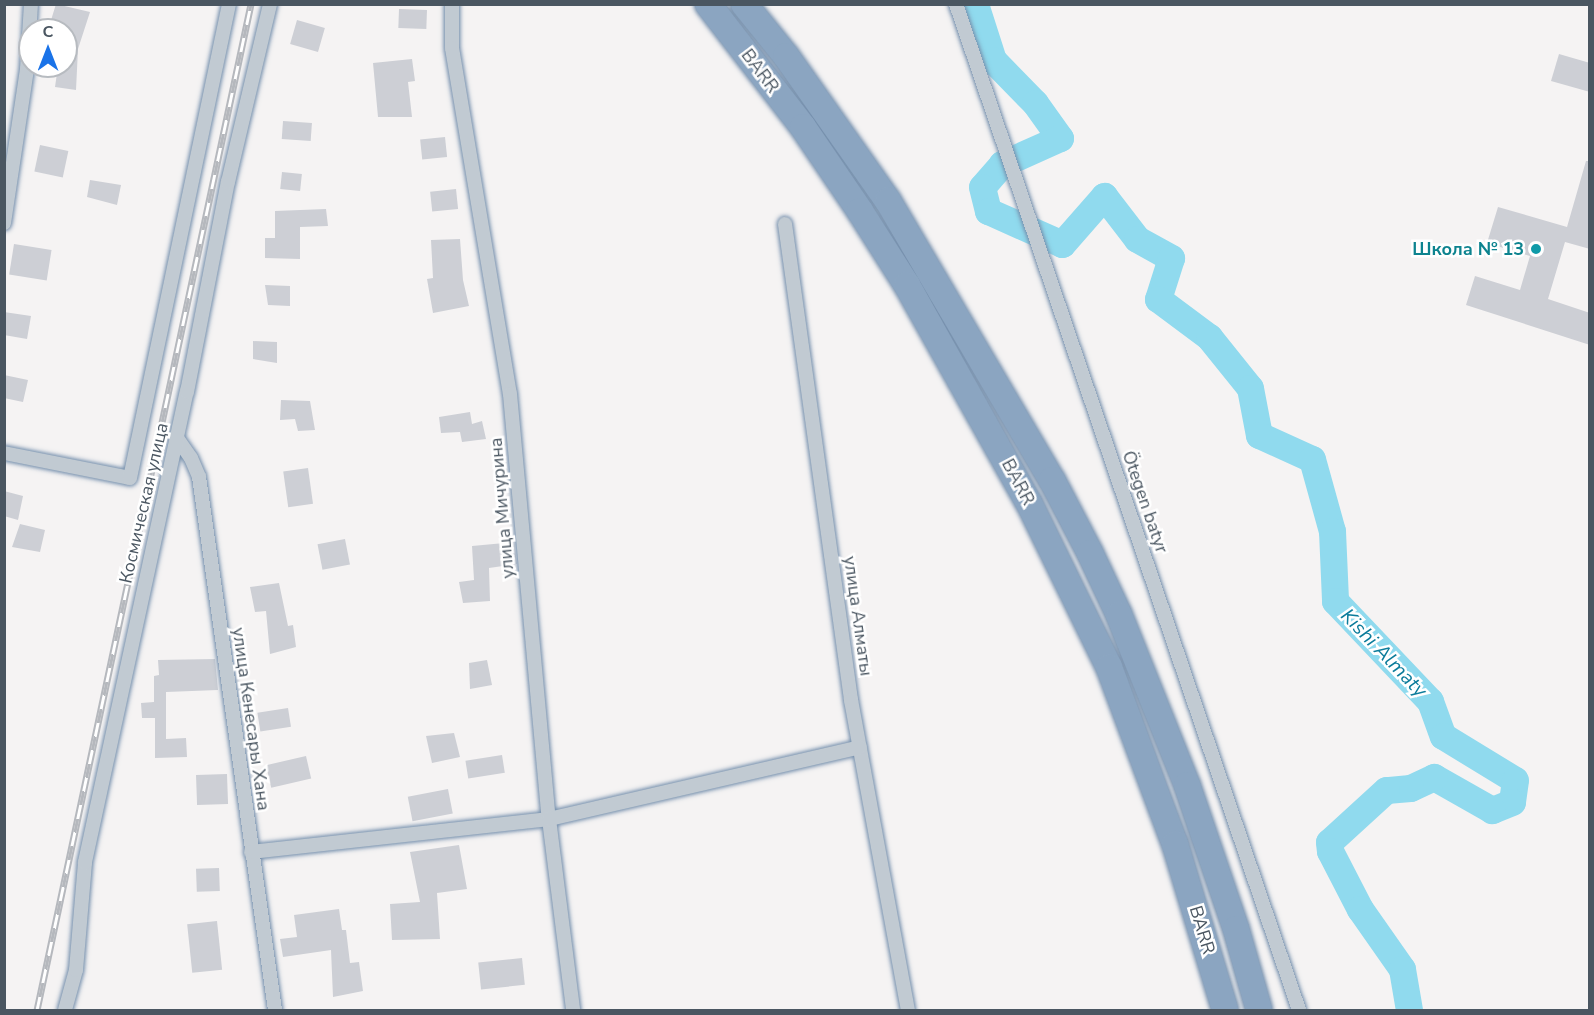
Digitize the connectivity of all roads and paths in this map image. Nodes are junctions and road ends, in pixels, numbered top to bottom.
1 (31, 4) edge
2 (229, 4) edge
3 (270, 4) edge
4 (453, 4) edge
5 (708, 4) edge
6 (744, 4) edge
7 (956, 4) edge
8 (4, 223) edge
9 (785, 224) dead end
10 (177, 438) junction
11 (4, 453) edge
12 (860, 747) junction
13 (549, 819) junction
14 (251, 852) junction
15 (65, 1011) edge
16 (275, 1011) edge
17 (573, 1011) edge
18 (908, 1011) edge
19 (1225, 1011) edge
20 (1259, 1011) edge
21 (1299, 1011) edge

1 - 8 street
2 - 11 street
3 - 10 street, Космическая улица
4 - 13 street, улица Мичурина
5 - 19 highway, BARR
6 - 20 highway, BARR
7 - 21 street, Ötegen batyr
9 - 12 street, улица Алматы
10 - 14 street, улица Кенесары Хана
10 - 15 street, Космическая улица
12 - 13 street
12 - 18 street, улица Алматы
13 - 14 street
13 - 17 street, улица Мичурина
14 - 16 street, улица Кенесары Хана

